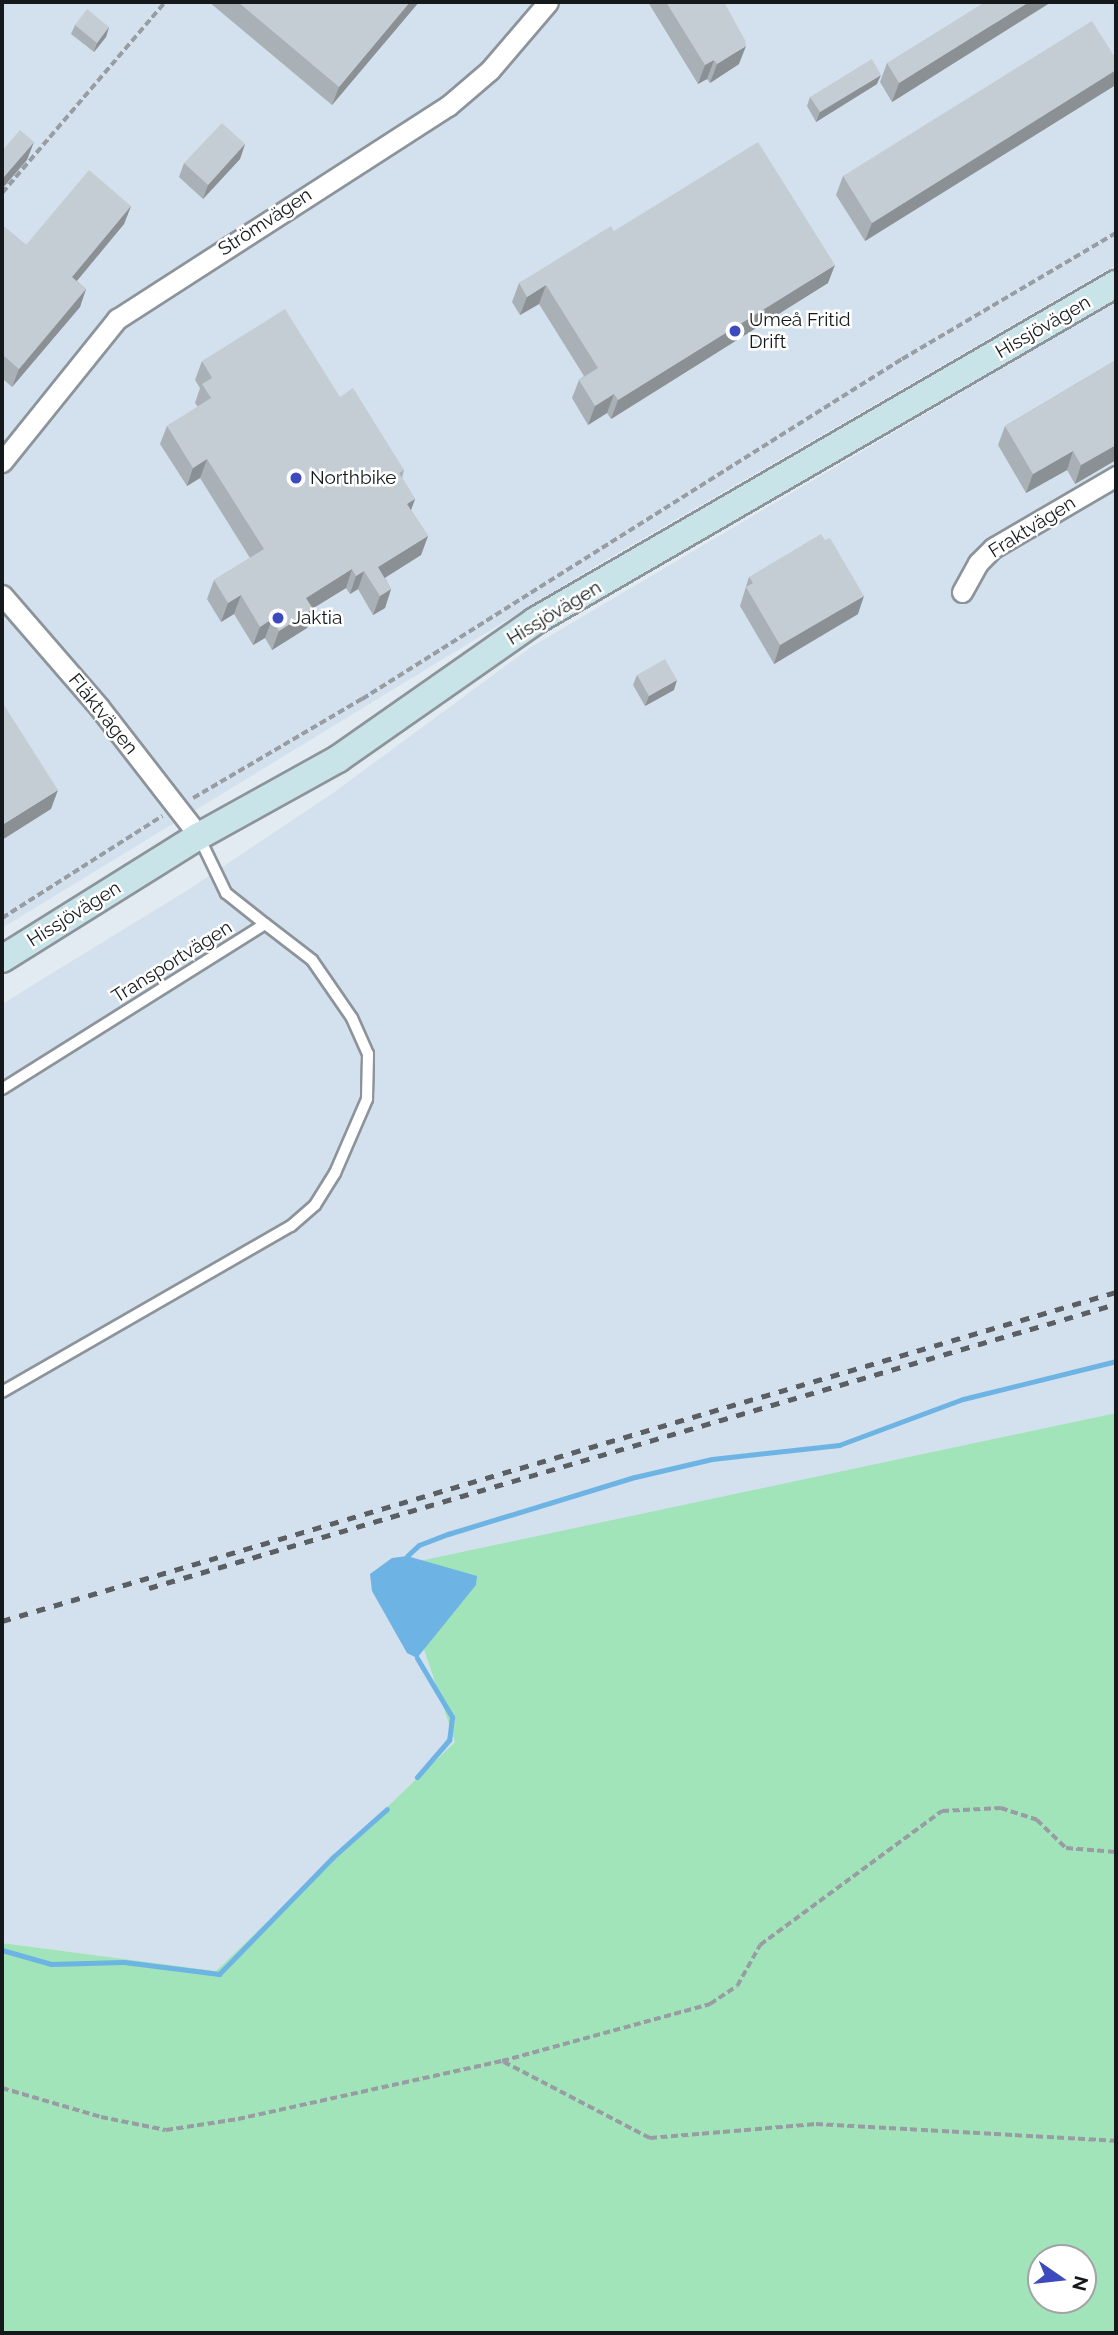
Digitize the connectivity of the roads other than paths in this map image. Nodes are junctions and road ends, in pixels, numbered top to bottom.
1 (548, 2) edge
2 (1116, 284) edge
3 (2, 463) edge
4 (1116, 476) edge
5 (962, 592) dead end
6 (2, 595) edge
7 (199, 836) junction
8 (265, 924) junction
9 (2, 959) edge
10 (2, 1089) edge
11 (2, 1392) edge

1 - 3 street, Strömvägen
2 - 7 main road, Hissjövägen
4 - 5 street, Fraktvägen
6 - 7 street, Fläktvägen
7 - 8 lane, Transportvägen
7 - 9 main road, Hissjövägen
8 - 10 lane, Transportvägen
8 - 11 lane

